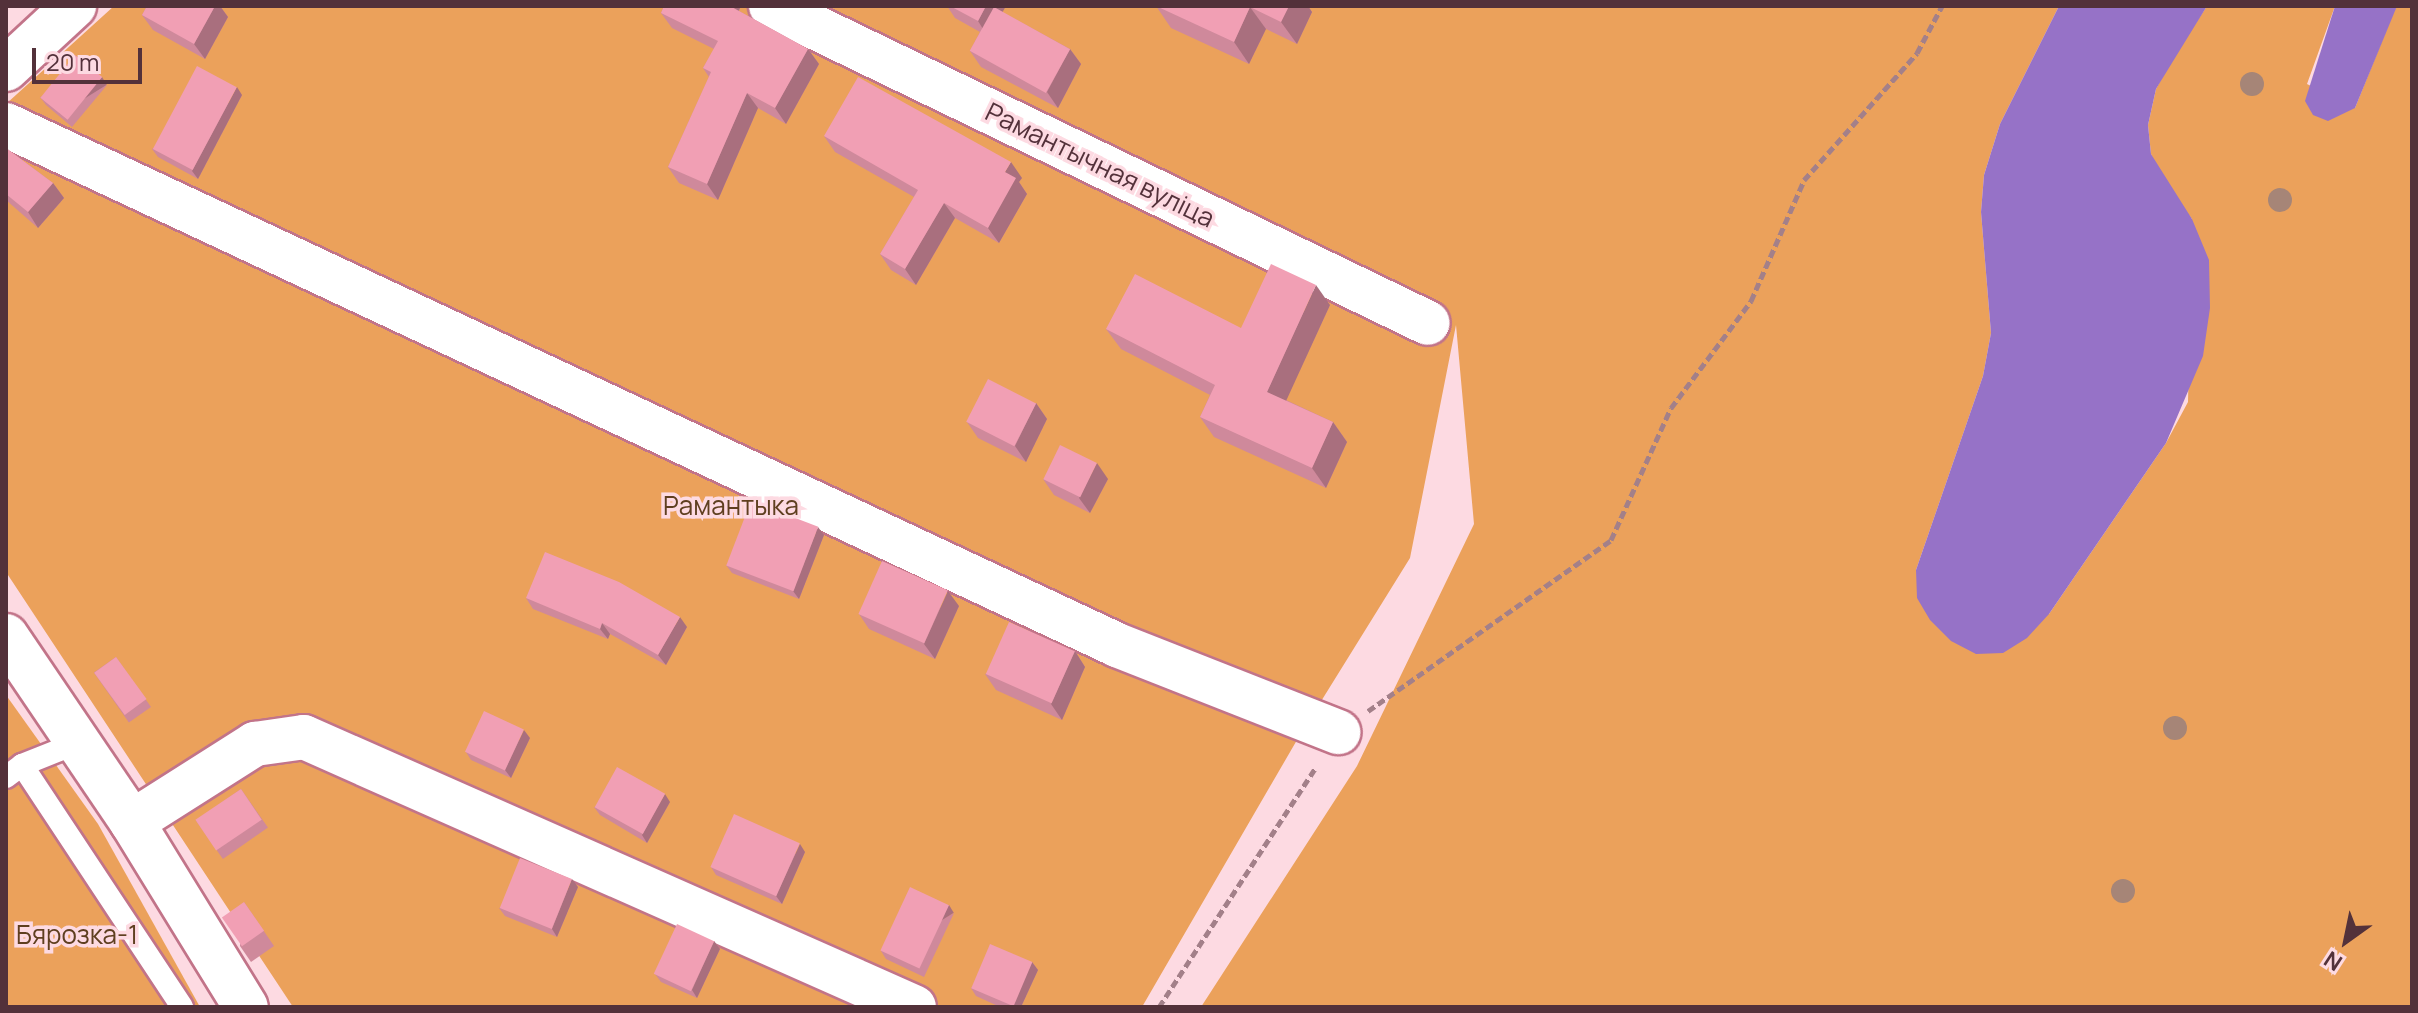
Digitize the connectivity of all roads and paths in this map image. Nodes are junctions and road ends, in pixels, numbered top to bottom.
1 (74, 6) edge
2 (771, 6) edge
3 (1942, 6) edge
4 (6, 69) edge
5 (6, 125) edge
6 (1428, 323) dead end
7 (6, 636) edge
8 (1338, 732) junction
9 (77, 743) junction
10 (14, 771) edge
11 (132, 822) junction
12 (182, 1007) edge
13 (246, 1007) edge
14 (914, 1007) edge
15 (1159, 1007) edge

1 - 4 street
2 - 6 street, Рамантычная вуліца
3 - 8 path
5 - 8 street
7 - 9 street
8 - 15 path
9 - 10 lane
9 - 11 street
10 - 12 lane
11 - 13 street
11 - 14 street

